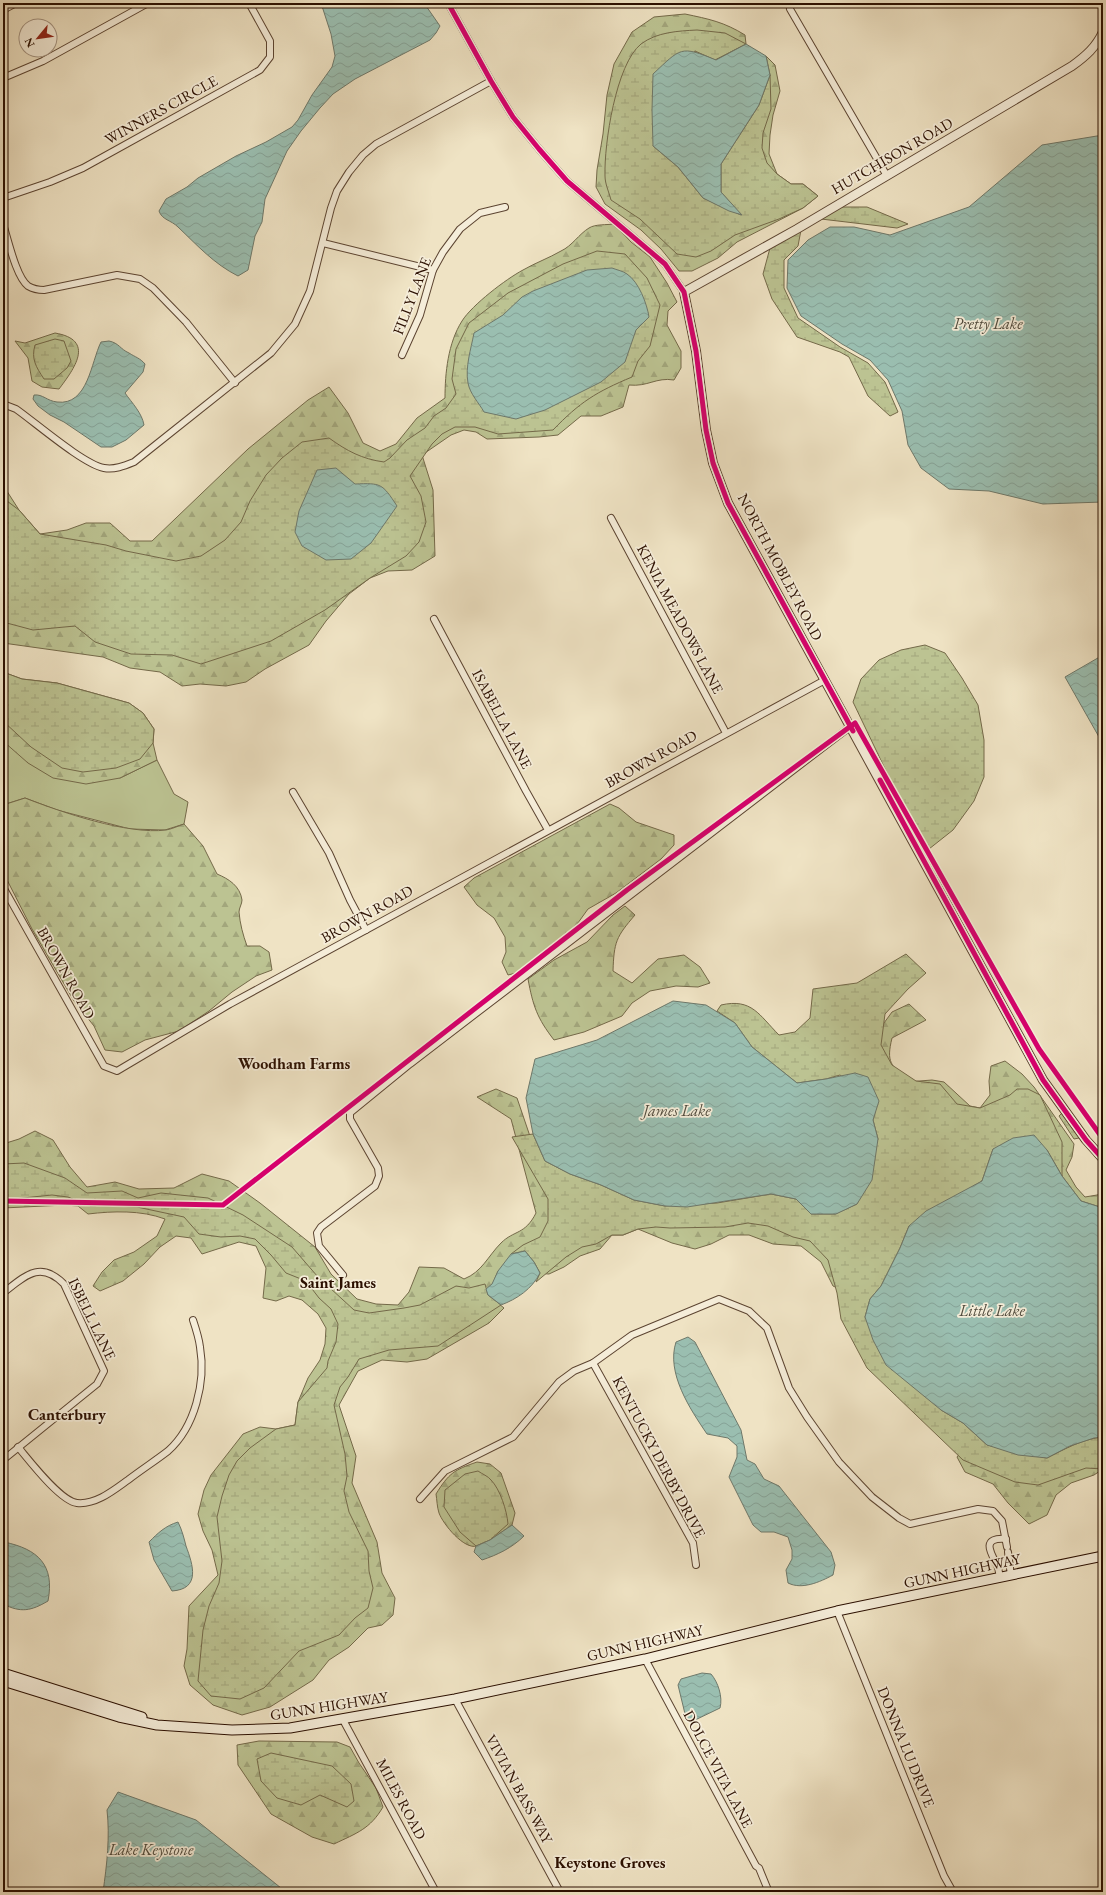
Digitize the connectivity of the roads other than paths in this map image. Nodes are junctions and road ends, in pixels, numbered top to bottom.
1 (16, 3) edge
2 (148, 3) edge
3 (249, 3) edge
4 (448, 3) edge
5 (790, 9) dead end
6 (3, 10) edge
7 (1103, 32) edge
8 (3, 78) edge
9 (491, 81) junction
10 (887, 176) junction
11 (3, 198) edge
12 (505, 207) dead end
13 (3, 224) edge
14 (323, 243) junction
15 (433, 270) junction
16 (684, 292) junction
17 (402, 356) dead end
18 (235, 383) junction
19 (3, 404) edge
20 (611, 518) dead end
21 (434, 620) dead end
22 (825, 680) junction
23 (851, 726) junction
24 (726, 733) junction
25 (292, 792) dead end
26 (548, 830) junction
27 (3, 887) edge
28 (366, 930) junction
29 (1103, 1159) edge
30 (343, 1275) dead end
31 (3, 1293) edge
32 (193, 1320) dead end
33 (593, 1363) junction
34 (18, 1447) junction
35 (3, 1460) edge
36 (420, 1499) dead end
37 (1006, 1539) junction
38 (1103, 1556) edge
39 (696, 1565) dead end
40 (1011, 1576) junction
41 (1000, 1578) junction
42 (837, 1611) junction
43 (645, 1659) junction
44 (3, 1673) edge
45 (3, 1681) edge
46 (455, 1699) junction
47 (342, 1718) junction
48 (190, 1728) junction
49 (768, 1890) dead end
50 (436, 1892) edge
51 (560, 1892) edge
52 (953, 1892) edge

1 - 6 street
2 - 8 street
3 - 11 street, WINNERS CIRCLE
4 - 9 street, NORTH MOBLEY ROAD
5 - 10 street
7 - 10 street, HUTCHISON ROAD
9 - 14 street
9 - 16 street, NORTH MOBLEY ROAD
10 - 16 street, HUTCHISON ROAD
12 - 15 street, FILLY LANE
13 - 18 street
14 - 15 street
14 - 18 street
15 - 17 street, FILLY LANE
16 - 22 street, NORTH MOBLEY ROAD
18 - 19 street
20 - 24 street, KENIA MEADOWS LANE
21 - 26 street, ISABELLA LANE
22 - 23 street, NORTH MOBLEY ROAD
22 - 24 street, BROWN ROAD
23 - 29 street, NORTH MOBLEY ROAD
23 - 30 street
24 - 26 street, BROWN ROAD
25 - 28 street
26 - 28 street, BROWN ROAD
27 - 28 street, BROWN ROAD
31 - 34 street, ISBELL LANE
32 - 34 street
33 - 36 street
33 - 37 street
33 - 39 street, KENTUCKY DERBY DRIVE
34 - 35 street, ISBELL LANE
37 - 40 street
37 - 41 street
38 - 40 main road, GUNN HIGHWAY
40 - 41 main road, GUNN HIGHWAY
41 - 42 main road, GUNN HIGHWAY
42 - 43 main road, GUNN HIGHWAY
42 - 52 street, DONNA LU DRIVE
43 - 46 main road, GUNN HIGHWAY
43 - 49 street, DOLCE VITA LANE
44 - 48 main road, GUNN HIGHWAY
45 - 48 main road, GUNN HIGHWAY
46 - 47 main road, GUNN HIGHWAY
46 - 51 street, VIVIAN BASS WAY
47 - 48 main road, GUNN HIGHWAY
47 - 50 street, MILES ROAD

